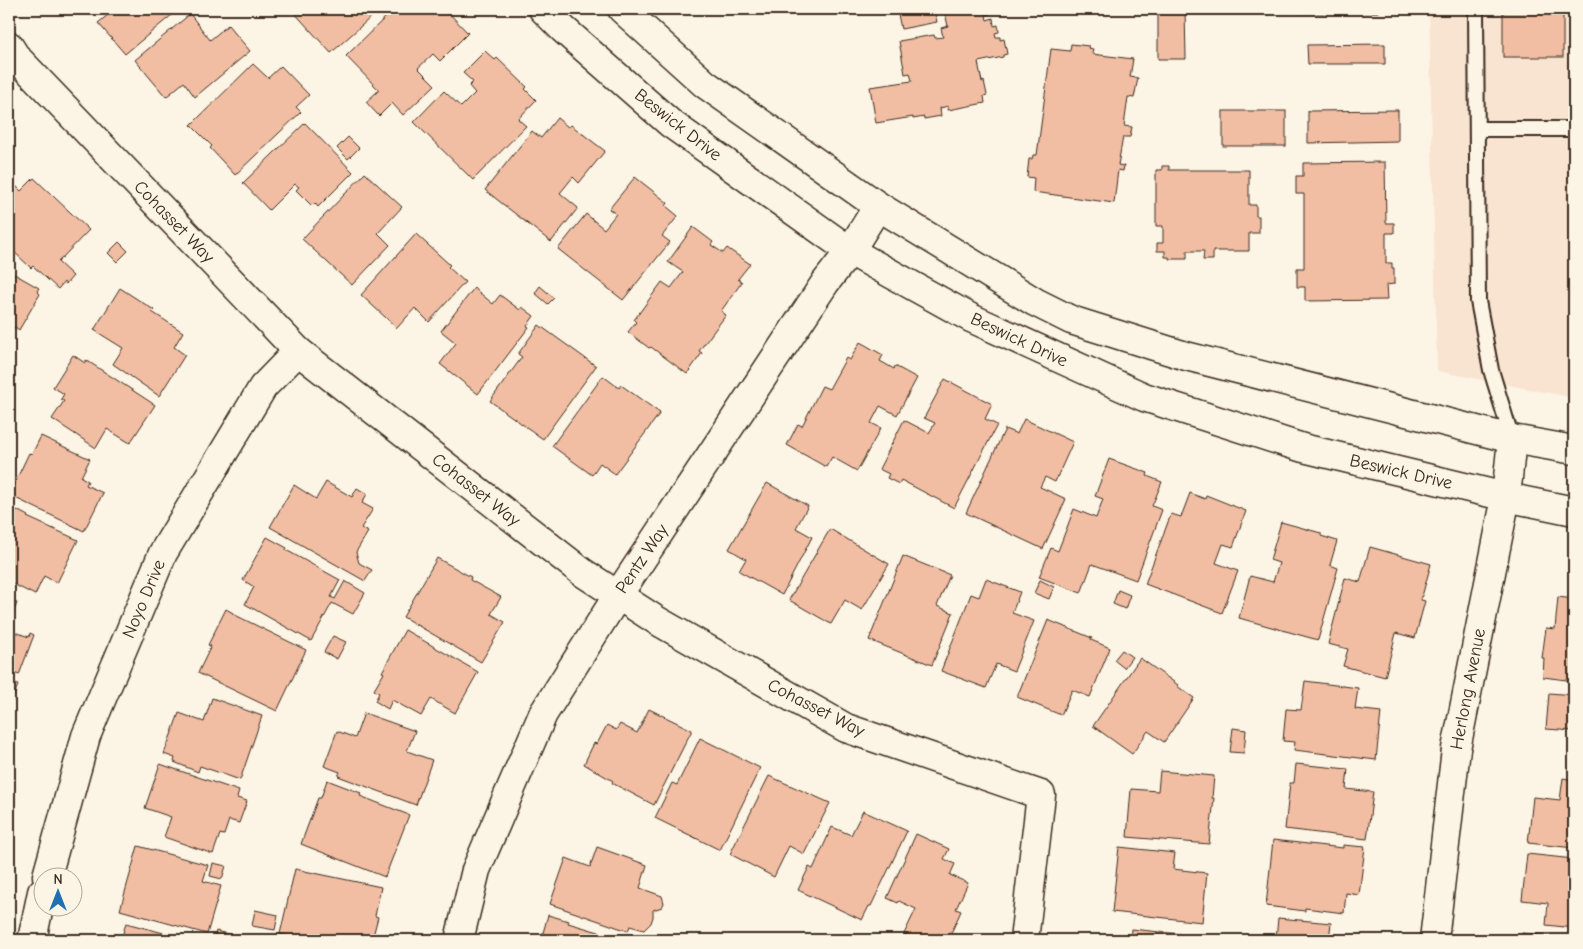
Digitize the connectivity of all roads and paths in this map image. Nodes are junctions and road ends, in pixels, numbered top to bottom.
1 (543, 9) edge
2 (622, 9) edge
3 (1476, 9) edge
4 (11, 55) edge
5 (1477, 129) junction
6 (1574, 129) edge
7 (878, 206) junction
8 (850, 251) junction
9 (298, 351) junction
10 (1512, 439) junction
11 (1574, 450) edge
12 (1506, 497) junction
13 (1574, 511) edge
14 (618, 595) junction
15 (50, 866) edge
16 (37, 916) edge
17 (32, 940) edge
18 (459, 940) edge
19 (1024, 940) edge
20 (1434, 940) edge

1 - 8 street, Beswick Drive
2 - 7 street
3 - 5 lane
4 - 9 street, Cohasset Way
5 - 6 lane
5 - 10 lane
7 - 8 street, Pentz Way
7 - 10 street
8 - 12 street, Beswick Drive
8 - 14 street, Pentz Way
9 - 14 street, Cohasset Way
9 - 15 street, Noyo Drive
10 - 11 street
10 - 12 street, Herlong Avenue
12 - 13 street, Beswick Drive
12 - 20 street, Herlong Avenue
14 - 18 street, Pentz Way
14 - 19 street, Cohasset Way
16 - 17 street

